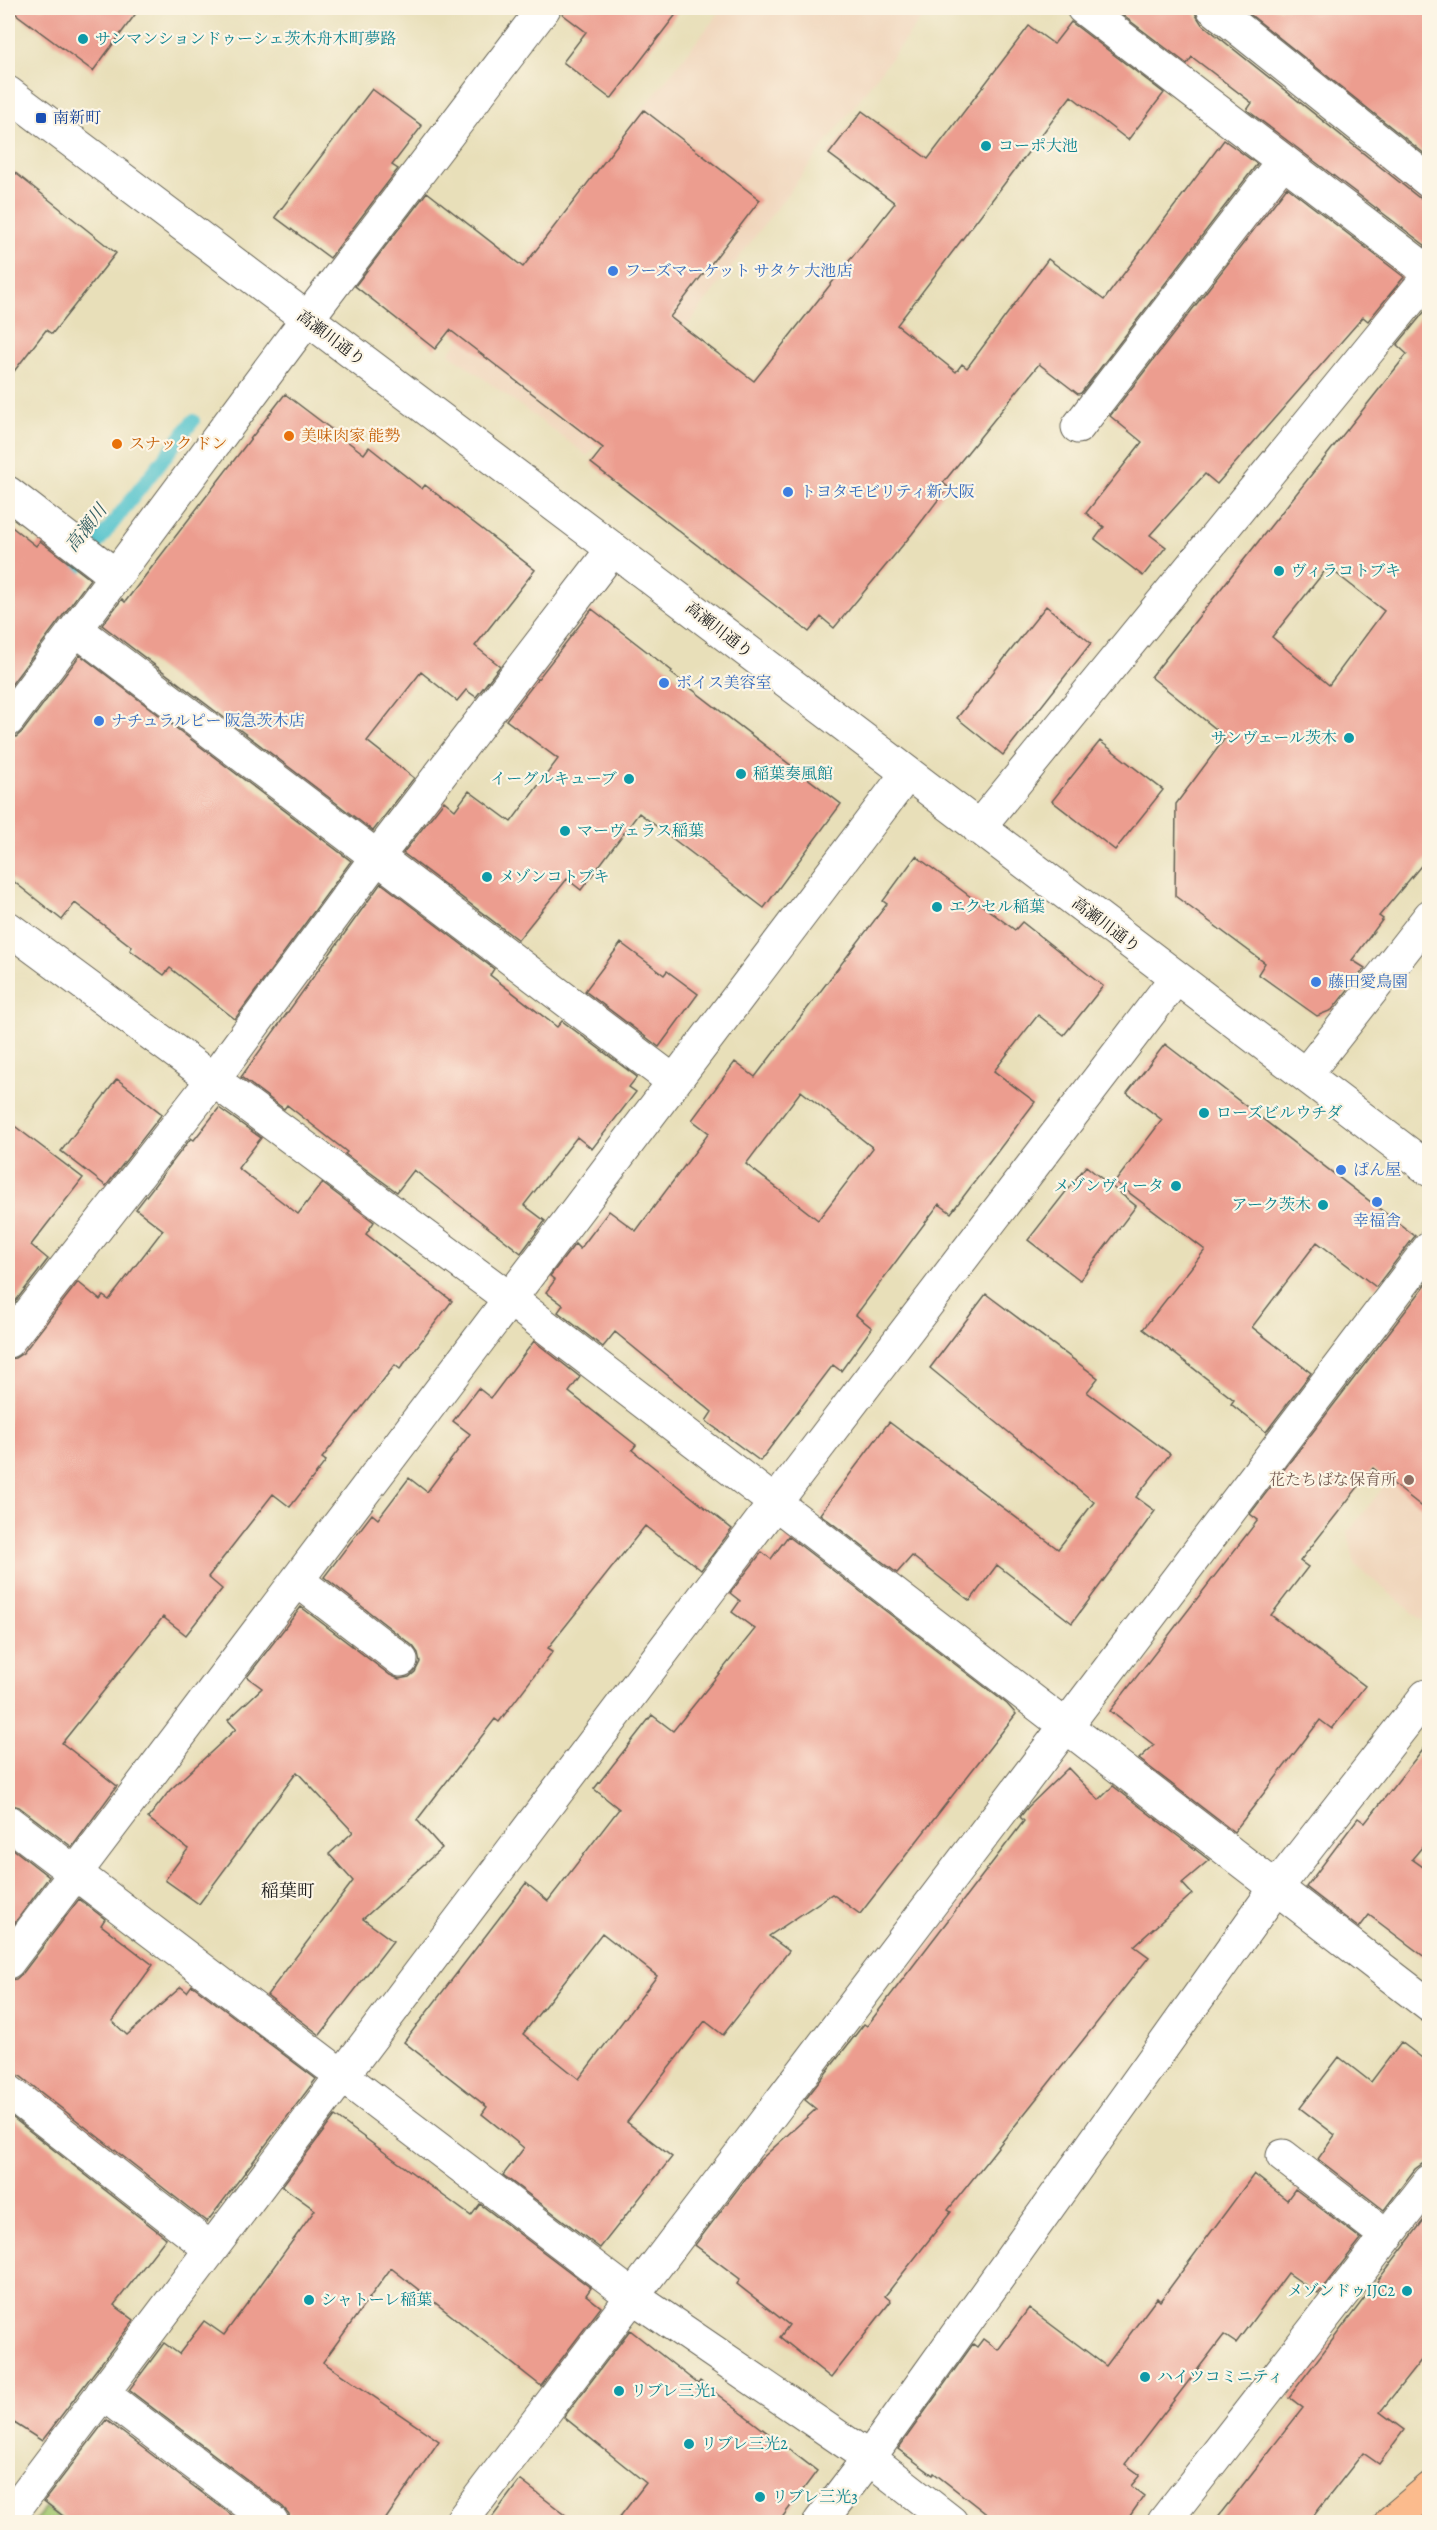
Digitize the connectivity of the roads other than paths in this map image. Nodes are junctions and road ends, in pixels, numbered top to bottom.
1 (1083, 8) edge
2 (1213, 8) edge
3 (535, 11) edge
4 (8, 93) edge
5 (1283, 161) junction
6 (1430, 182) edge
7 (1430, 274) edge
8 (307, 320) junction
9 (1078, 427) dead end
10 (8, 493) edge
11 (614, 549) junction
12 (99, 563) junction
13 (76, 630) junction
14 (8, 720) edge
15 (907, 774) junction
16 (978, 828) junction
17 (377, 857) junction
18 (1430, 916) edge
19 (8, 928) edge
20 (1176, 978) junction
21 (1305, 1076) junction
22 (212, 1081) junction
23 (673, 1081) junction
24 (1430, 1170) edge
25 (1430, 1247) edge
26 (510, 1299) junction
27 (8, 1341) edge
28 (775, 1503) junction
29 (297, 1580) junction
30 (401, 1660) dead end
31 (1426, 1696) dead end
32 (1066, 1726) junction
33 (8, 1822) edge
34 (75, 1873) junction
35 (1276, 1888) junction
36 (8, 1962) edge
37 (1430, 2006) edge
38 (342, 2076) junction
39 (8, 2091) edge
40 (1283, 2156) dead end
41 (1430, 2181) edge
42 (1387, 2236) junction
43 (211, 2249) junction
44 (632, 2296) junction
45 (102, 2393) junction
46 (869, 2458) junction
47 (1430, 2489) edge
48 (8, 2518) edge
49 (272, 2523) edge
50 (461, 2523) edge
51 (820, 2523) edge
52 (951, 2523) edge
53 (1164, 2523) edge
54 (1390, 2523) edge

1 - 5 street
2 - 6 street
3 - 8 street
4 - 8 street, 高瀬川通り
5 - 7 street
5 - 9 street
7 - 16 street
8 - 11 street, 高瀬川通り
8 - 12 street
10 - 12 street
11 - 15 street, 高瀬川通り
11 - 17 street
12 - 13 street
13 - 14 street
13 - 17 street
15 - 16 street, 高瀬川通り
15 - 23 street
16 - 20 street, 高瀬川通り
17 - 22 street
17 - 23 street
18 - 21 street
19 - 22 street
20 - 21 street, 高瀬川通り
20 - 28 street
21 - 24 street, 高瀬川通り
22 - 26 street
22 - 27 street
23 - 26 street
25 - 32 street
26 - 28 street
26 - 29 street
28 - 32 street
28 - 38 street
29 - 30 street
29 - 34 street
31 - 35 street
32 - 35 street
32 - 44 street
33 - 34 street
34 - 36 street
34 - 38 street
35 - 37 street
35 - 46 street
38 - 43 street
38 - 44 street
39 - 43 street
40 - 42 street
41 - 42 street
42 - 53 street
43 - 45 street
44 - 46 street
44 - 50 street
45 - 48 street
45 - 49 street
46 - 51 street
46 - 52 street
47 - 54 main road

